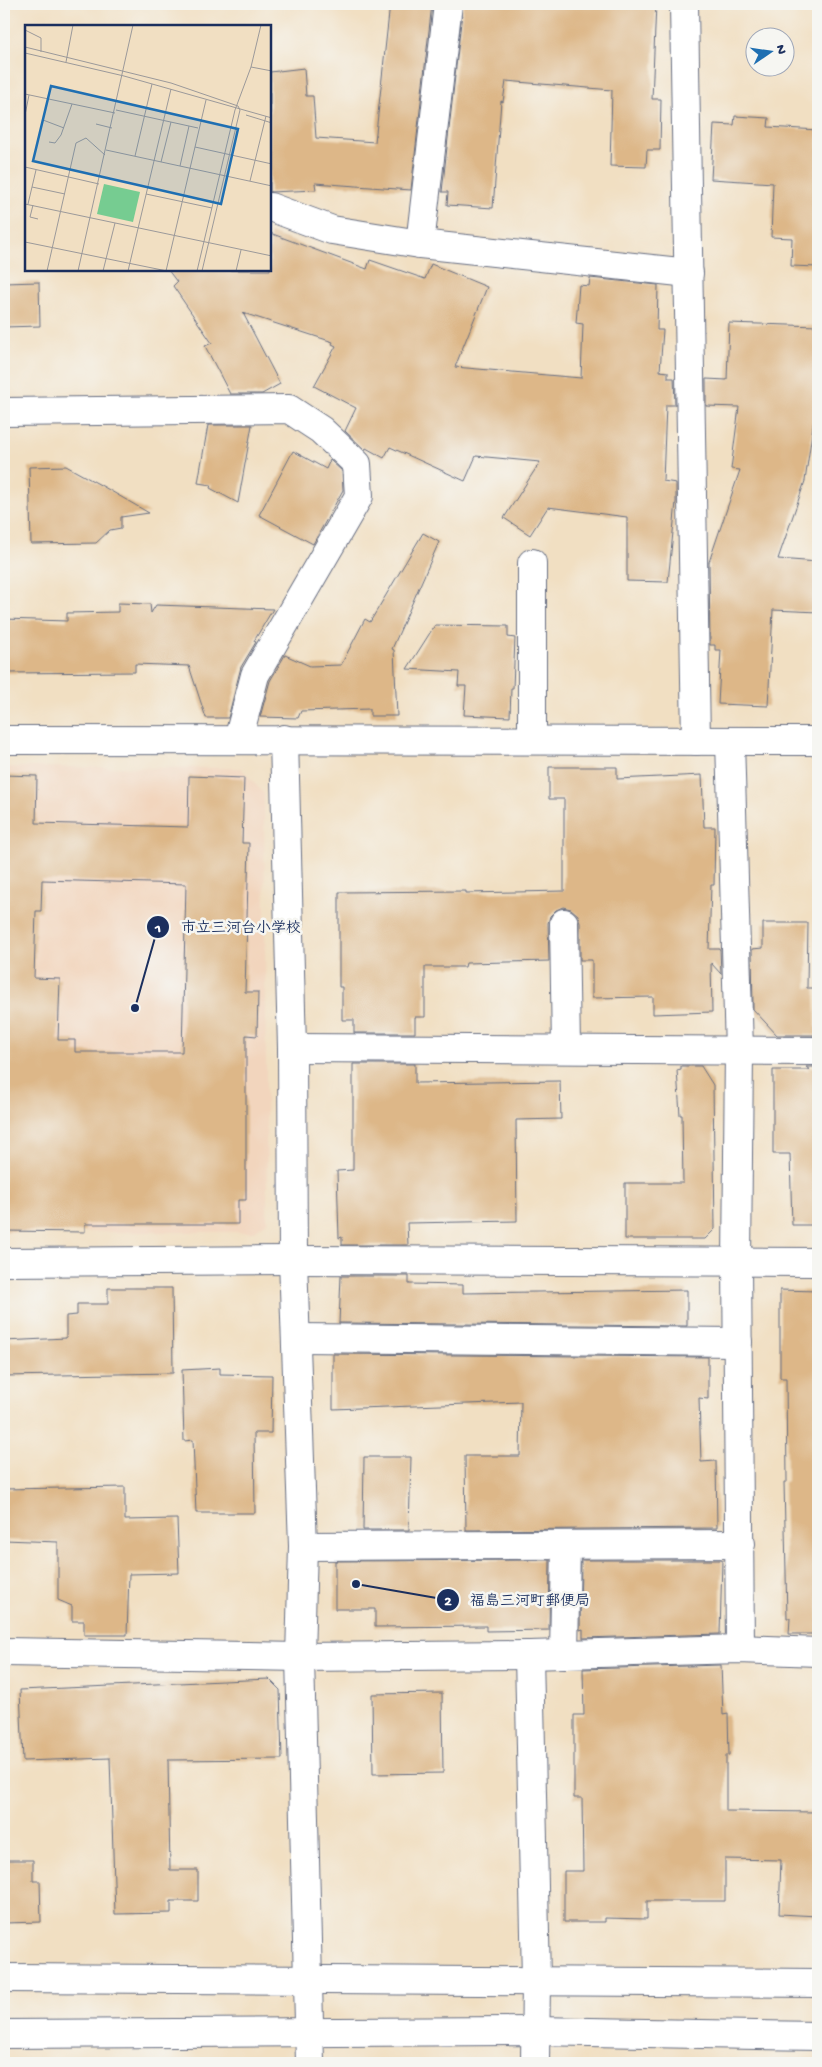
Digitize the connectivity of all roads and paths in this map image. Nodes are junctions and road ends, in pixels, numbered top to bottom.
1 (448, 4) edge
2 (684, 4) edge
3 (271, 207) edge
4 (420, 244) junction
5 (688, 273) junction
6 (4, 412) edge
7 (532, 562) dead end
8 (284, 739) junction
9 (4, 740) edge
10 (238, 740) junction
11 (532, 740) junction
12 (696, 741) junction
13 (818, 741) edge
14 (730, 742) junction
15 (564, 923) dead end
16 (292, 1048) junction
17 (566, 1049) junction
18 (738, 1050) junction
19 (818, 1051) edge
20 (293, 1260) junction
21 (4, 1262) edge
22 (738, 1262) junction
23 (818, 1262) edge
24 (296, 1338) junction
25 (738, 1342) junction
26 (741, 1544) junction
27 (566, 1545) junction
28 (303, 1546) junction
29 (740, 1649) junction
30 (4, 1652) edge
31 (818, 1652) edge
32 (564, 1654) junction
33 (529, 1656) junction
34 (300, 1657) junction
35 (4, 1978) edge
36 (309, 1980) junction
37 (536, 1980) junction
38 (818, 1983) edge
39 (535, 2031) junction
40 (310, 2033) junction
41 (4, 2034) edge
42 (818, 2036) edge
43 (310, 2063) edge
44 (535, 2063) edge

1 - 4 street
2 - 5 street
3 - 4 street
4 - 5 street
5 - 12 street
6 - 10 street
7 - 11 street
8 - 10 street
8 - 11 street
8 - 16 street
9 - 10 street
11 - 12 street
12 - 14 street
13 - 14 street
14 - 18 street
15 - 17 street
16 - 17 street
16 - 20 street
17 - 18 street
18 - 19 street
18 - 22 street
20 - 21 street
20 - 22 street
20 - 24 street
22 - 23 street
22 - 25 street
24 - 25 street
24 - 28 street
25 - 26 street
26 - 27 street
26 - 29 street
27 - 28 street
27 - 32 street
28 - 34 street
29 - 31 street
29 - 32 street
30 - 34 street
32 - 33 street
33 - 34 street
33 - 37 street
34 - 36 street
35 - 36 street
36 - 37 street
36 - 40 street
37 - 38 street
37 - 39 street
39 - 40 street
39 - 42 street
39 - 44 street
40 - 41 street
40 - 43 street

